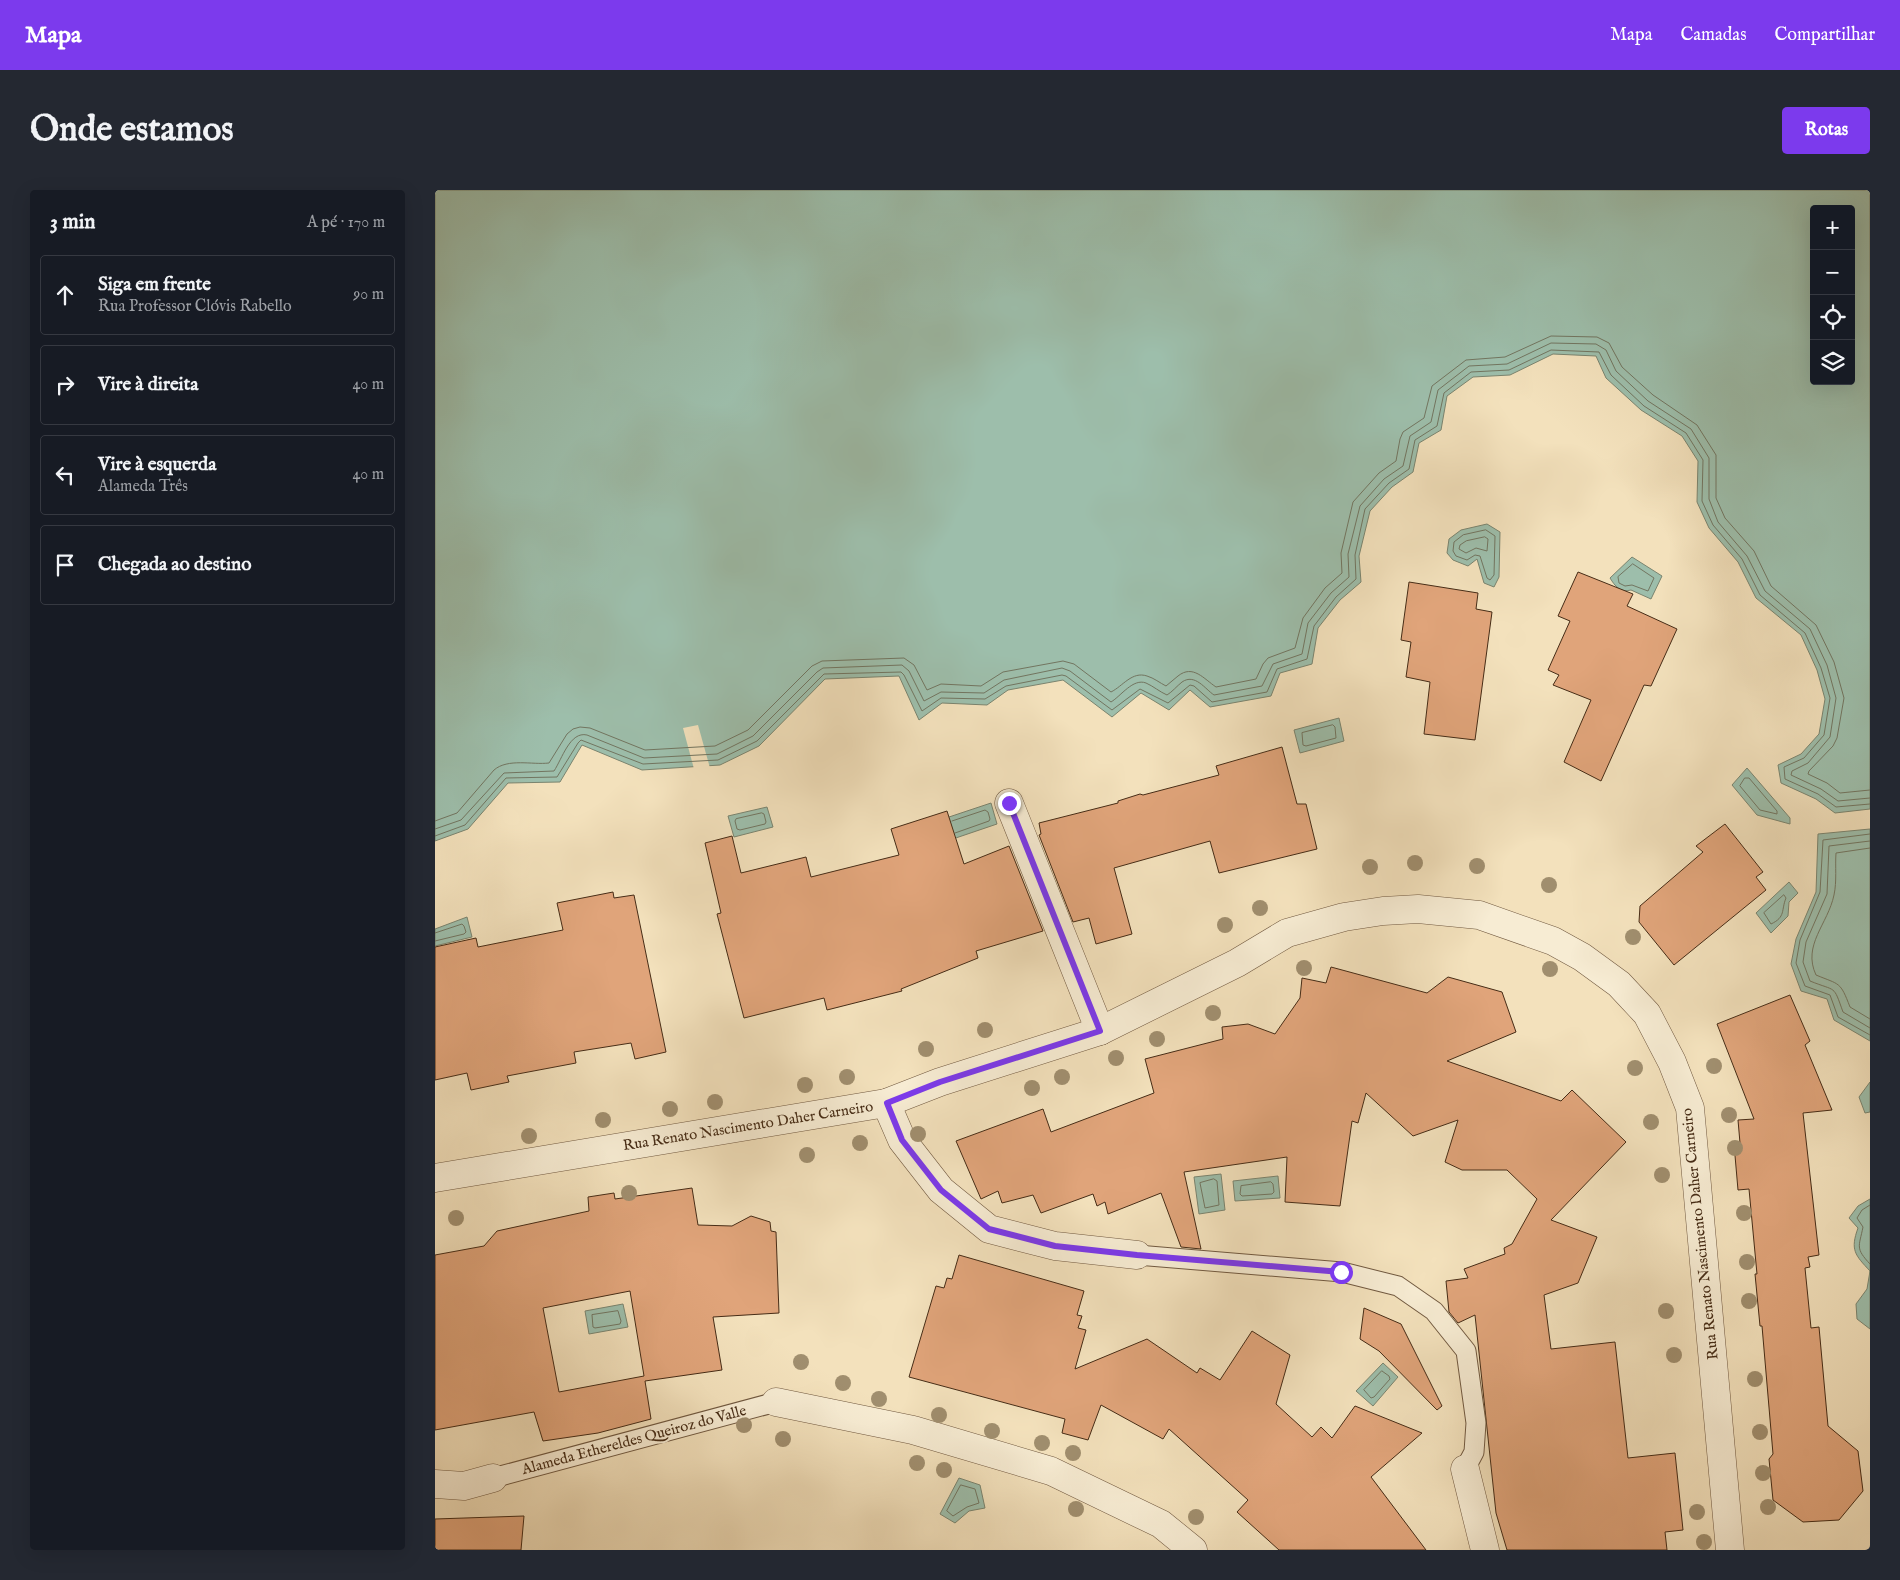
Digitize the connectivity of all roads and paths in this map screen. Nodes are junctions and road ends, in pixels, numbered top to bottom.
1 (1009, 803) dead end
2 (1100, 1031) junction
3 (887, 1103) junction
4 (435, 1178) edge
5 (1137, 1255) joint
6 (776, 1402) joint
7 (1465, 1469) joint
8 (493, 1478) joint
9 (435, 1484) edge
10 (1193, 1550) edge
11 (1485, 1550) edge
12 (1730, 1550) edge

1 - 2 street
2 - 3 street, Rua Renato Nascimento Daher Carneiro
2 - 12 street, Rua Renato Nascimento Daher Carneiro
3 - 4 street, Rua Renato Nascimento Daher Carneiro
3 - 5 street
5 - 7 lane
6 - 8 lane, Alameda Ethereldes Queiroz do Valle
6 - 10 street
7 - 11 street
8 - 9 street

